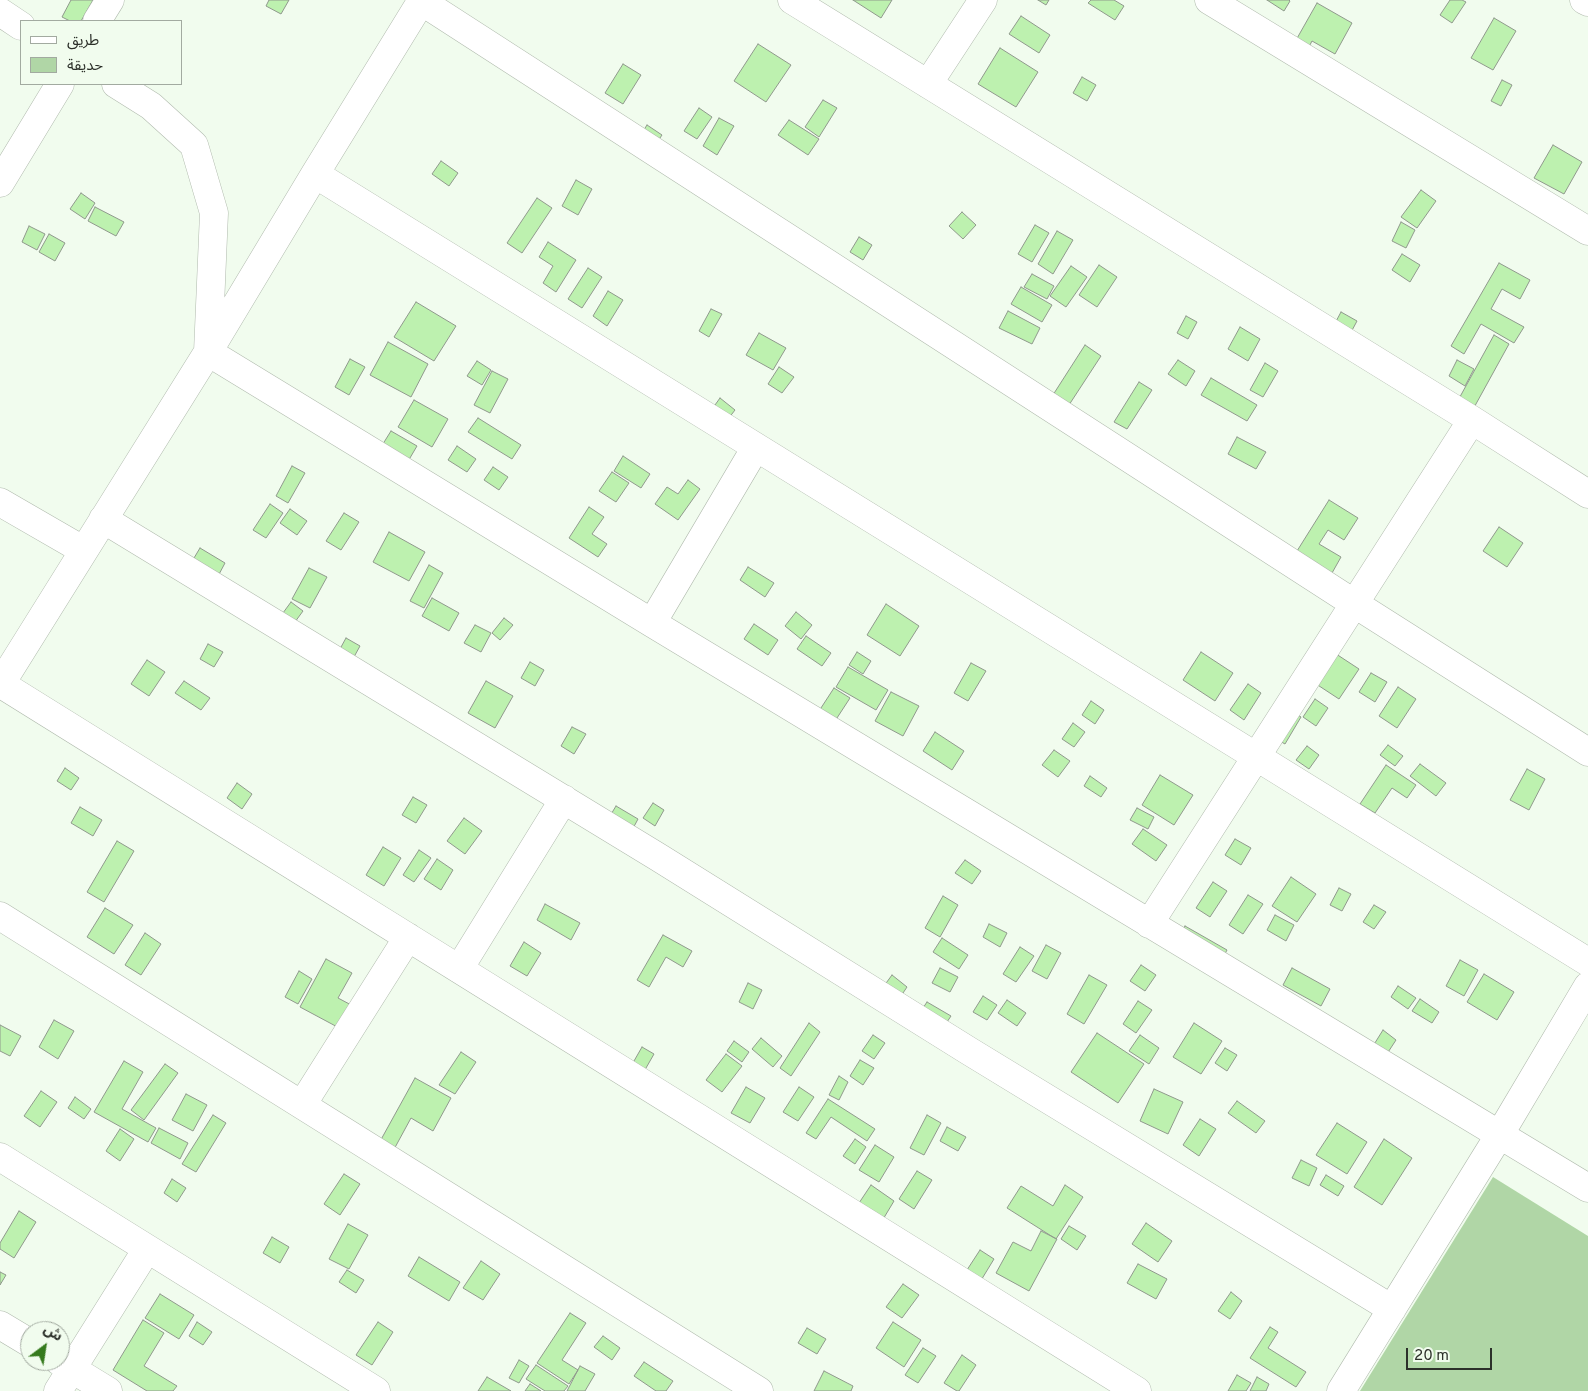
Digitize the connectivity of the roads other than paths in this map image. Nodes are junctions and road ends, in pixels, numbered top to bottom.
1 (110, 0) edge
2 (422, 0) edge
3 (792, 0) edge
4 (983, 0) edge
5 (1209, 0) edge
6 (1584, 0) edge
7 (1588, 2) edge
8 (0, 12) edge
9 (98, 20) edge
10 (20, 25) edge
11 (928, 84) junction
12 (59, 85) edge
13 (118, 85) edge
14 (315, 174) junction
15 (0, 183) edge
16 (1588, 230) edge
17 (208, 352) junction
18 (1472, 420) junction
19 (756, 447) junction
20 (1588, 494) edge
21 (0, 502) edge
22 (103, 519) junction
23 (83, 550) junction
24 (1355, 604) junction
25 (652, 623) junction
26 (0, 685) edge
27 (1588, 752) edge
28 (1257, 756) junction
29 (564, 799) junction
30 (0, 916) edge
31 (1149, 924) junction
32 (408, 937) junction
33 (1588, 962) edge
34 (459, 969) junction
35 (1588, 986) edge
36 (302, 1105) junction
37 (1500, 1134) junction
38 (0, 1158) edge
39 (1588, 1188) edge
40 (148, 1249) junction
41 (1392, 1309) junction
42 (0, 1325) edge
43 (20, 1337) edge
44 (63, 1374) edge
45 (108, 1391) edge
46 (376, 1391) edge
47 (759, 1391) edge
48 (1137, 1391) edge
49 (1341, 1391) edge

1 - 9 street
2 - 14 street
2 - 24 street
3 - 11 street
4 - 11 street
5 - 16 street
6 - 7 street
8 - 10 street
11 - 18 street
12 - 15 street
13 - 17 street
14 - 17 street
14 - 19 street
17 - 22 street
17 - 25 street
18 - 20 street
18 - 24 street
19 - 25 street
19 - 28 street
21 - 23 street
22 - 23 street
22 - 29 street
23 - 26 street
24 - 27 street
24 - 28 street
25 - 31 street
26 - 32 street
28 - 31 street
28 - 33 street
29 - 34 street
29 - 41 street
30 - 36 street
31 - 37 street
32 - 34 street
32 - 36 street
34 - 48 street
35 - 37 street
36 - 47 street
37 - 39 street
37 - 41 street
38 - 40 street
40 - 44 street
40 - 46 street
41 - 49 street
42 - 43 street
44 - 45 street

